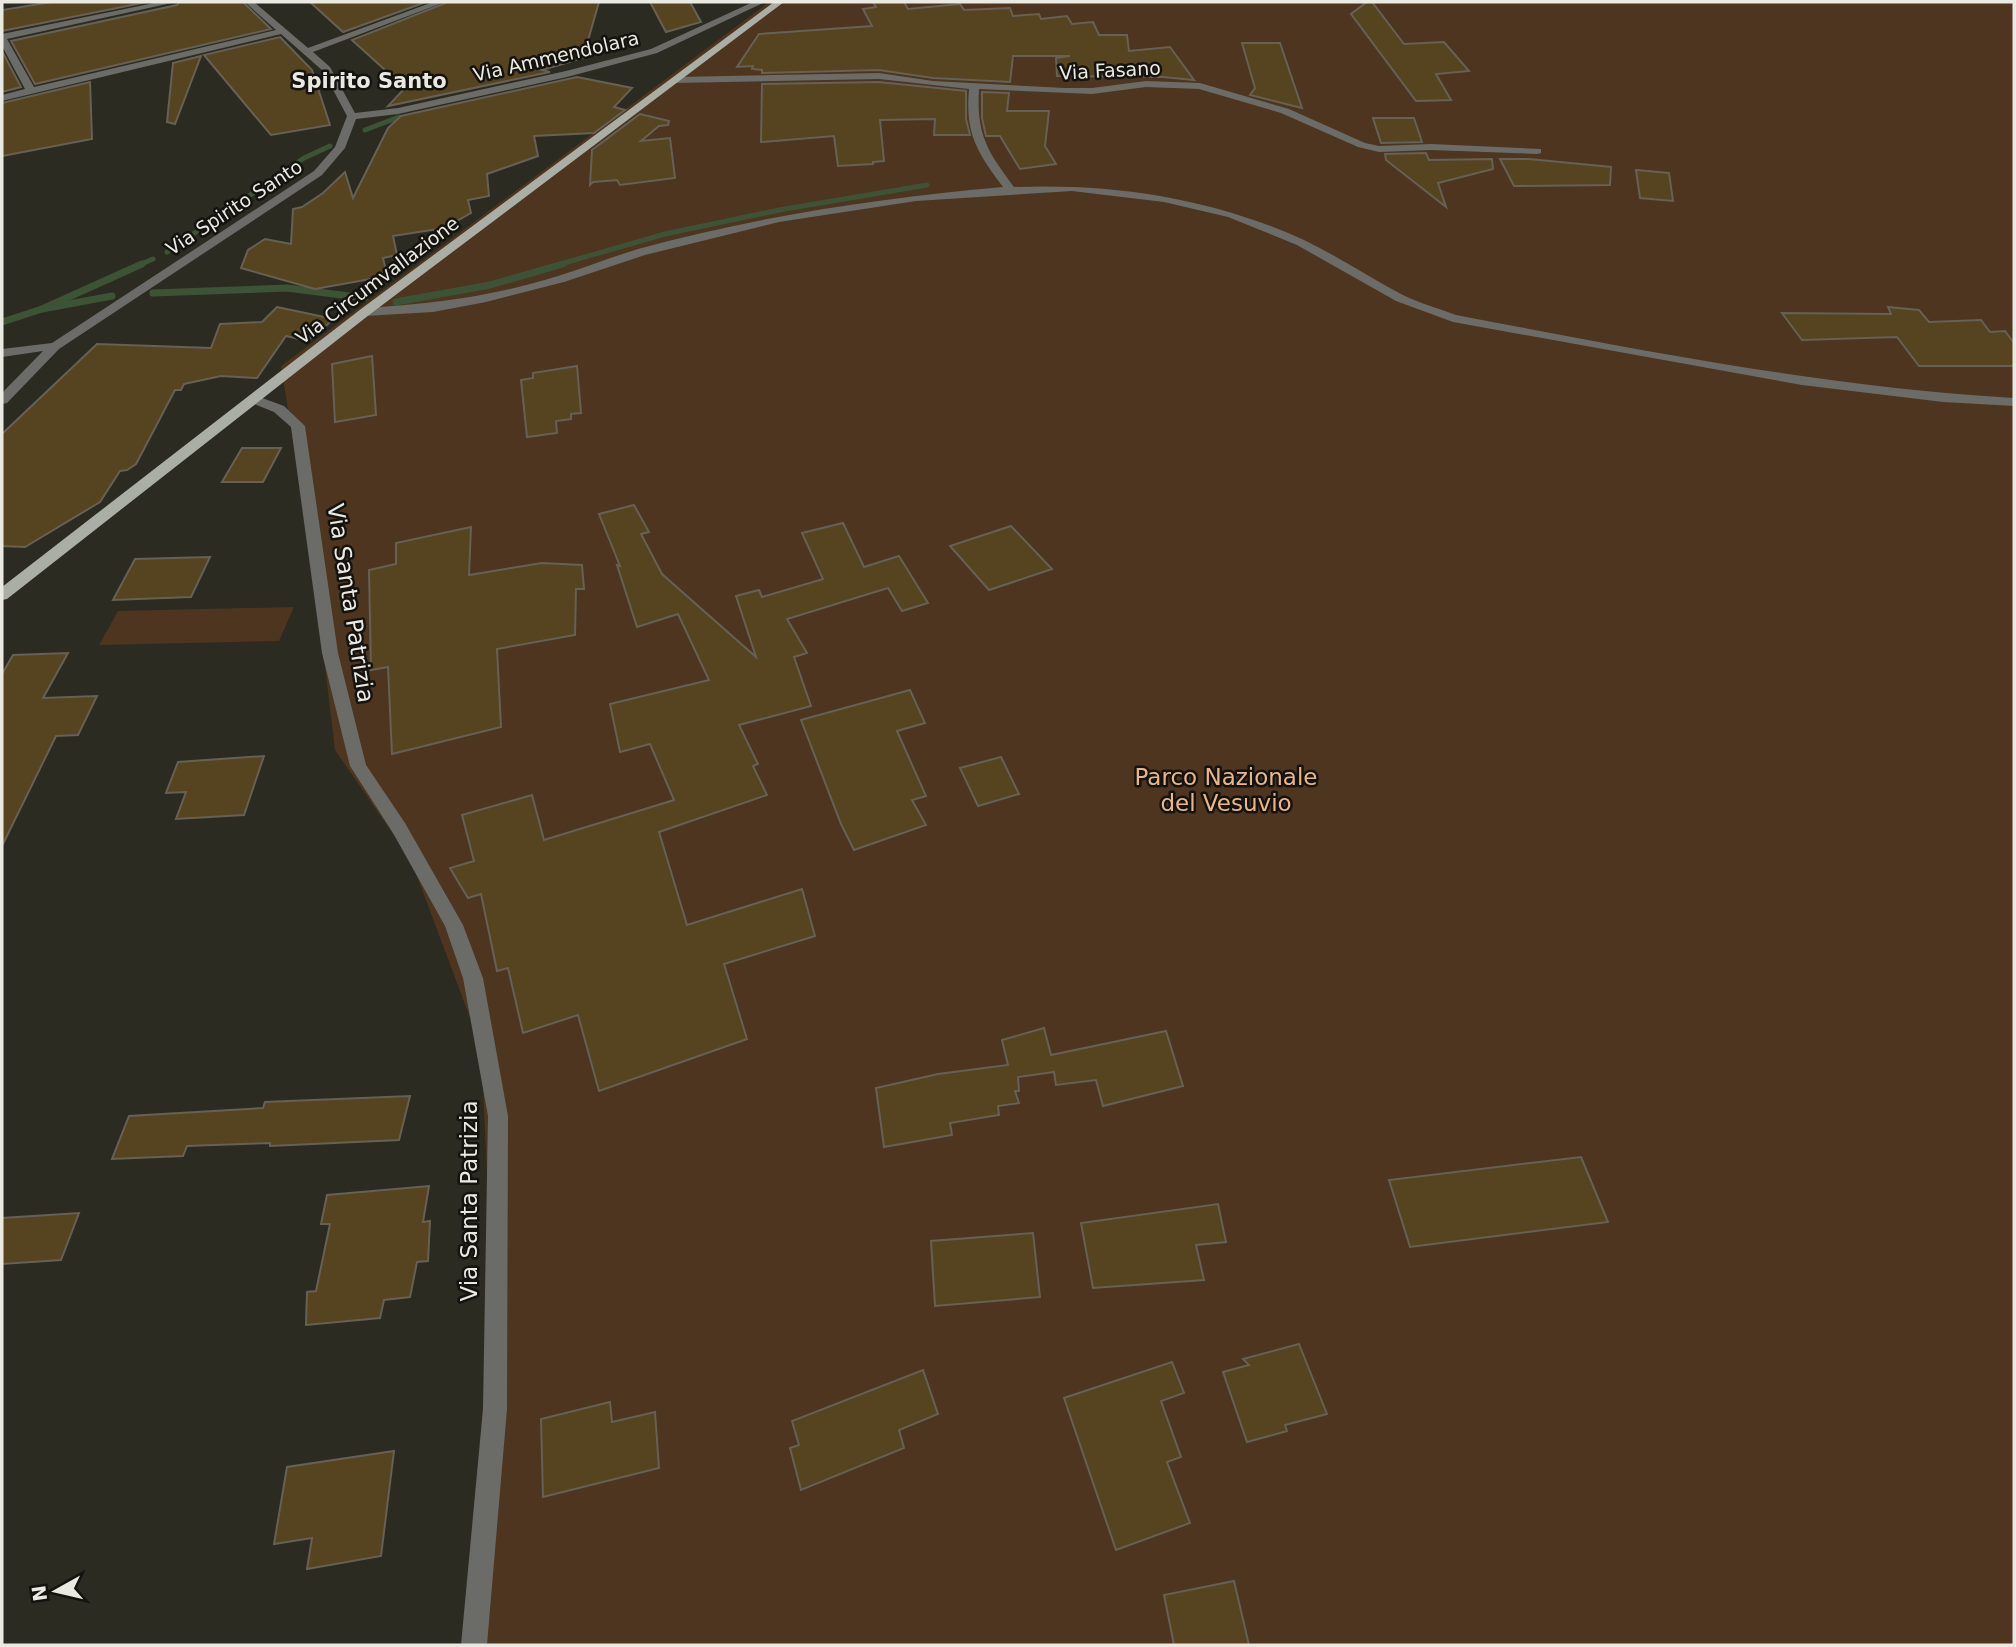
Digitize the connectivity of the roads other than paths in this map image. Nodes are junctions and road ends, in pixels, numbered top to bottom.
1 (171, 2) edge
2 (249, 2) edge
3 (441, 2) edge
4 (760, 2) edge
5 (779, 2) edge
6 (283, 31) junction
7 (2, 38) edge
8 (307, 51) junction
9 (675, 80) junction
10 (974, 87) junction
11 (31, 91) junction
12 (2, 98) edge
13 (352, 116) junction
14 (1537, 151) dead end
15 (1011, 190) junction
16 (365, 312) junction
17 (55, 346) junction
18 (2, 353) edge
19 (254, 399) junction
20 (2, 400) edge
21 (2014, 402) edge
22 (2, 595) edge
23 (474, 1645) edge

1 - 7 street
2 - 6 street
3 - 8 street
4 - 13 street, Via Ammendolara
5 - 9 main road, Via Circumvallazione
6 - 8 street
6 - 11 street
7 - 11 street
8 - 13 street
9 - 10 street, Via Fasano
9 - 16 main road, Via Circumvallazione
10 - 14 street, Via Fasano
10 - 15 street
11 - 12 street
13 - 17 street, Via Spirito Santo
15 - 16 street
15 - 21 street
16 - 19 main road, Via Circumvallazione
17 - 18 street
17 - 20 street
19 - 22 main road, Via Circumvallazione
19 - 23 street, Via Santa Patrizia

